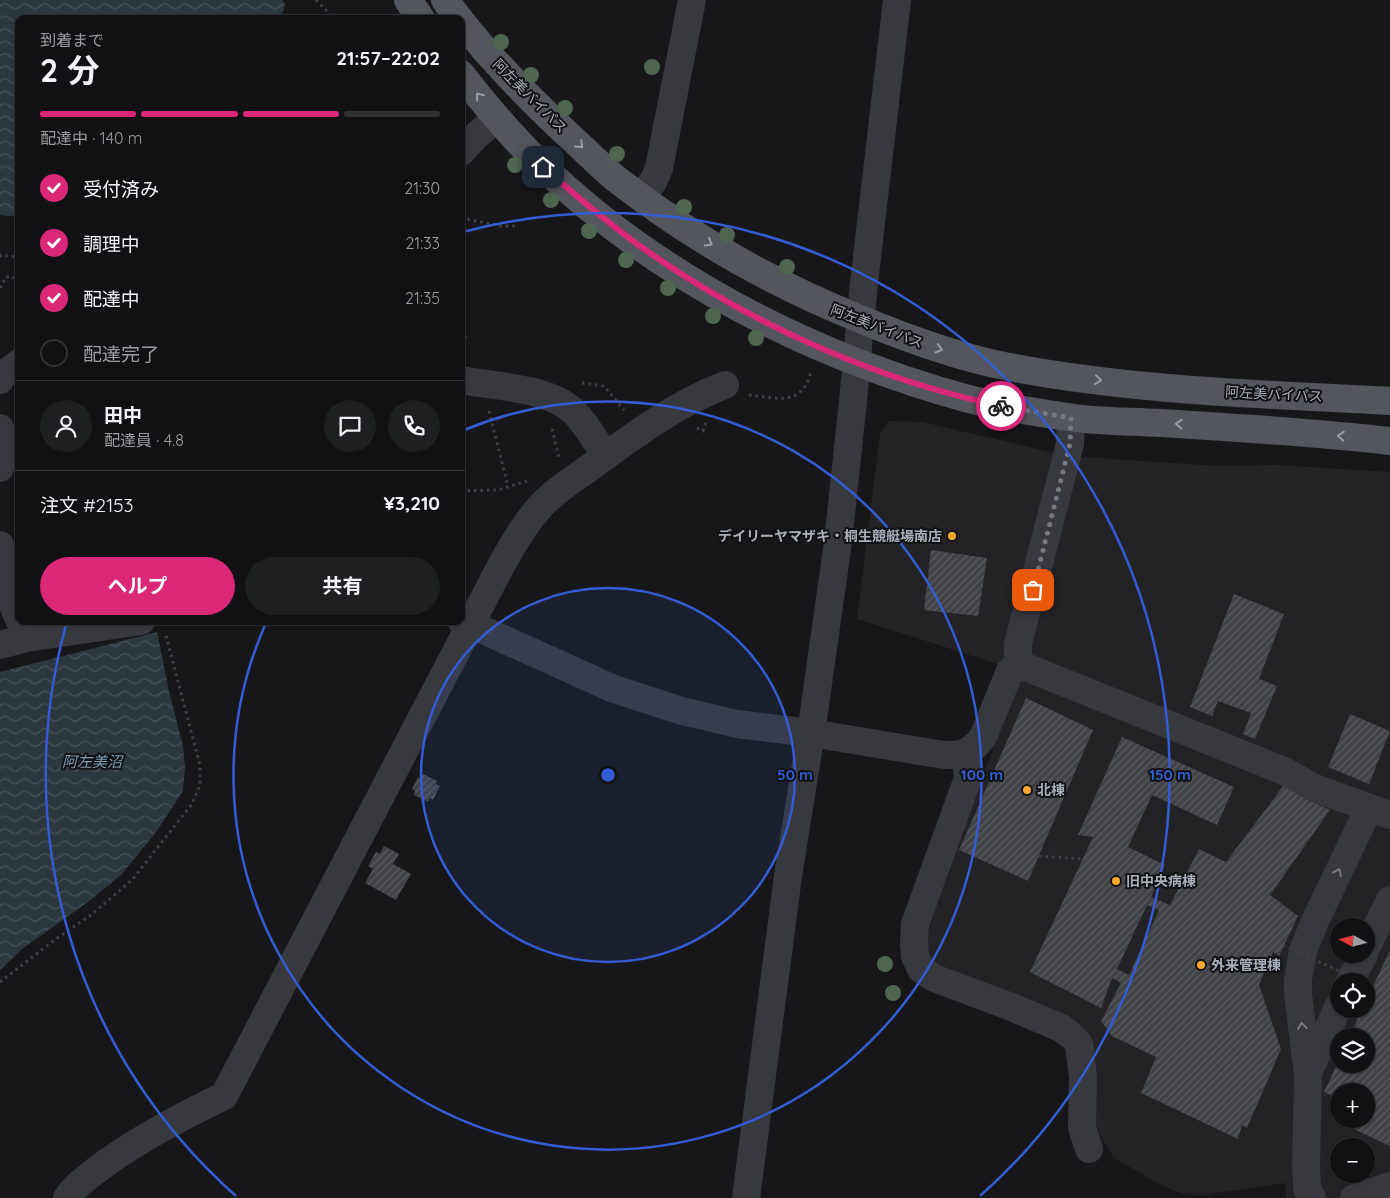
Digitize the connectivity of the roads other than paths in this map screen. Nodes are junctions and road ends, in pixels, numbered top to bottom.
1 (408, 0) edge
2 (445, 0) edge
3 (692, 0) edge
4 (897, 0) edge
5 (418, 15) edge
6 (456, 15) edge
7 (465, 26) edge
8 (465, 79) edge
9 (497, 118) junction
10 (465, 148) edge
11 (640, 196) junction
12 (860, 320) junction
13 (857, 362) junction
14 (15, 366) edge
15 (0, 380) edge
16 (465, 381) edge
17 (725, 385) road end
18 (1390, 401) edge
19 (1071, 418) junction
20 (0, 428) edge
21 (1390, 440) edge
22 (606, 456) junction
23 (0, 468) edge
24 (0, 546) edge
25 (15, 610) edge
26 (466, 622) edge
27 (464, 625) edge
28 (22, 626) edge
29 (153, 626) edge
30 (0, 645) edge
31 (1018, 664) junction
32 (811, 733) junction
33 (966, 753) junction
34 (1379, 811) edge
35 (1390, 900) edge
36 (1375, 930) edge
37 (1333, 1018) edge
38 (1308, 1075) junction
39 (1089, 1149) dead end
40 (1390, 1186) edge
41 (67, 1198) edge
42 (746, 1198) edge
43 (1312, 1198) edge
44 (1354, 1198) edge

1 - 5 main road
2 - 6 main road, 阿左美バイパス
3 - 11 street
4 - 12 street
7 -> 11 main road, 阿左美バイパス
9 -> 8 main road
9 - 10 street
9 - 13 main road
11 -> 12 main road, 阿左美バイパス
12 - 13 street
12 -> 18 main road, 阿左美バイパス
13 - 19 main road
13 - 32 street
14 - 15 street
16 - 22 street
17 - 22 street
21 -> 19 main road
19 - 31 street
20 - 23 street
22 - 26 street
24 - 25 street
26 - 32 street
27 - 41 street
28 - 29 street
28 - 30 street
31 - 33 street
31 - 34 street
32 - 33 street
32 - 42 street
33 - 39 street
38 -> 34 street
35 - 36 street
37 - 38 street
38 - 43 street
40 - 44 street

